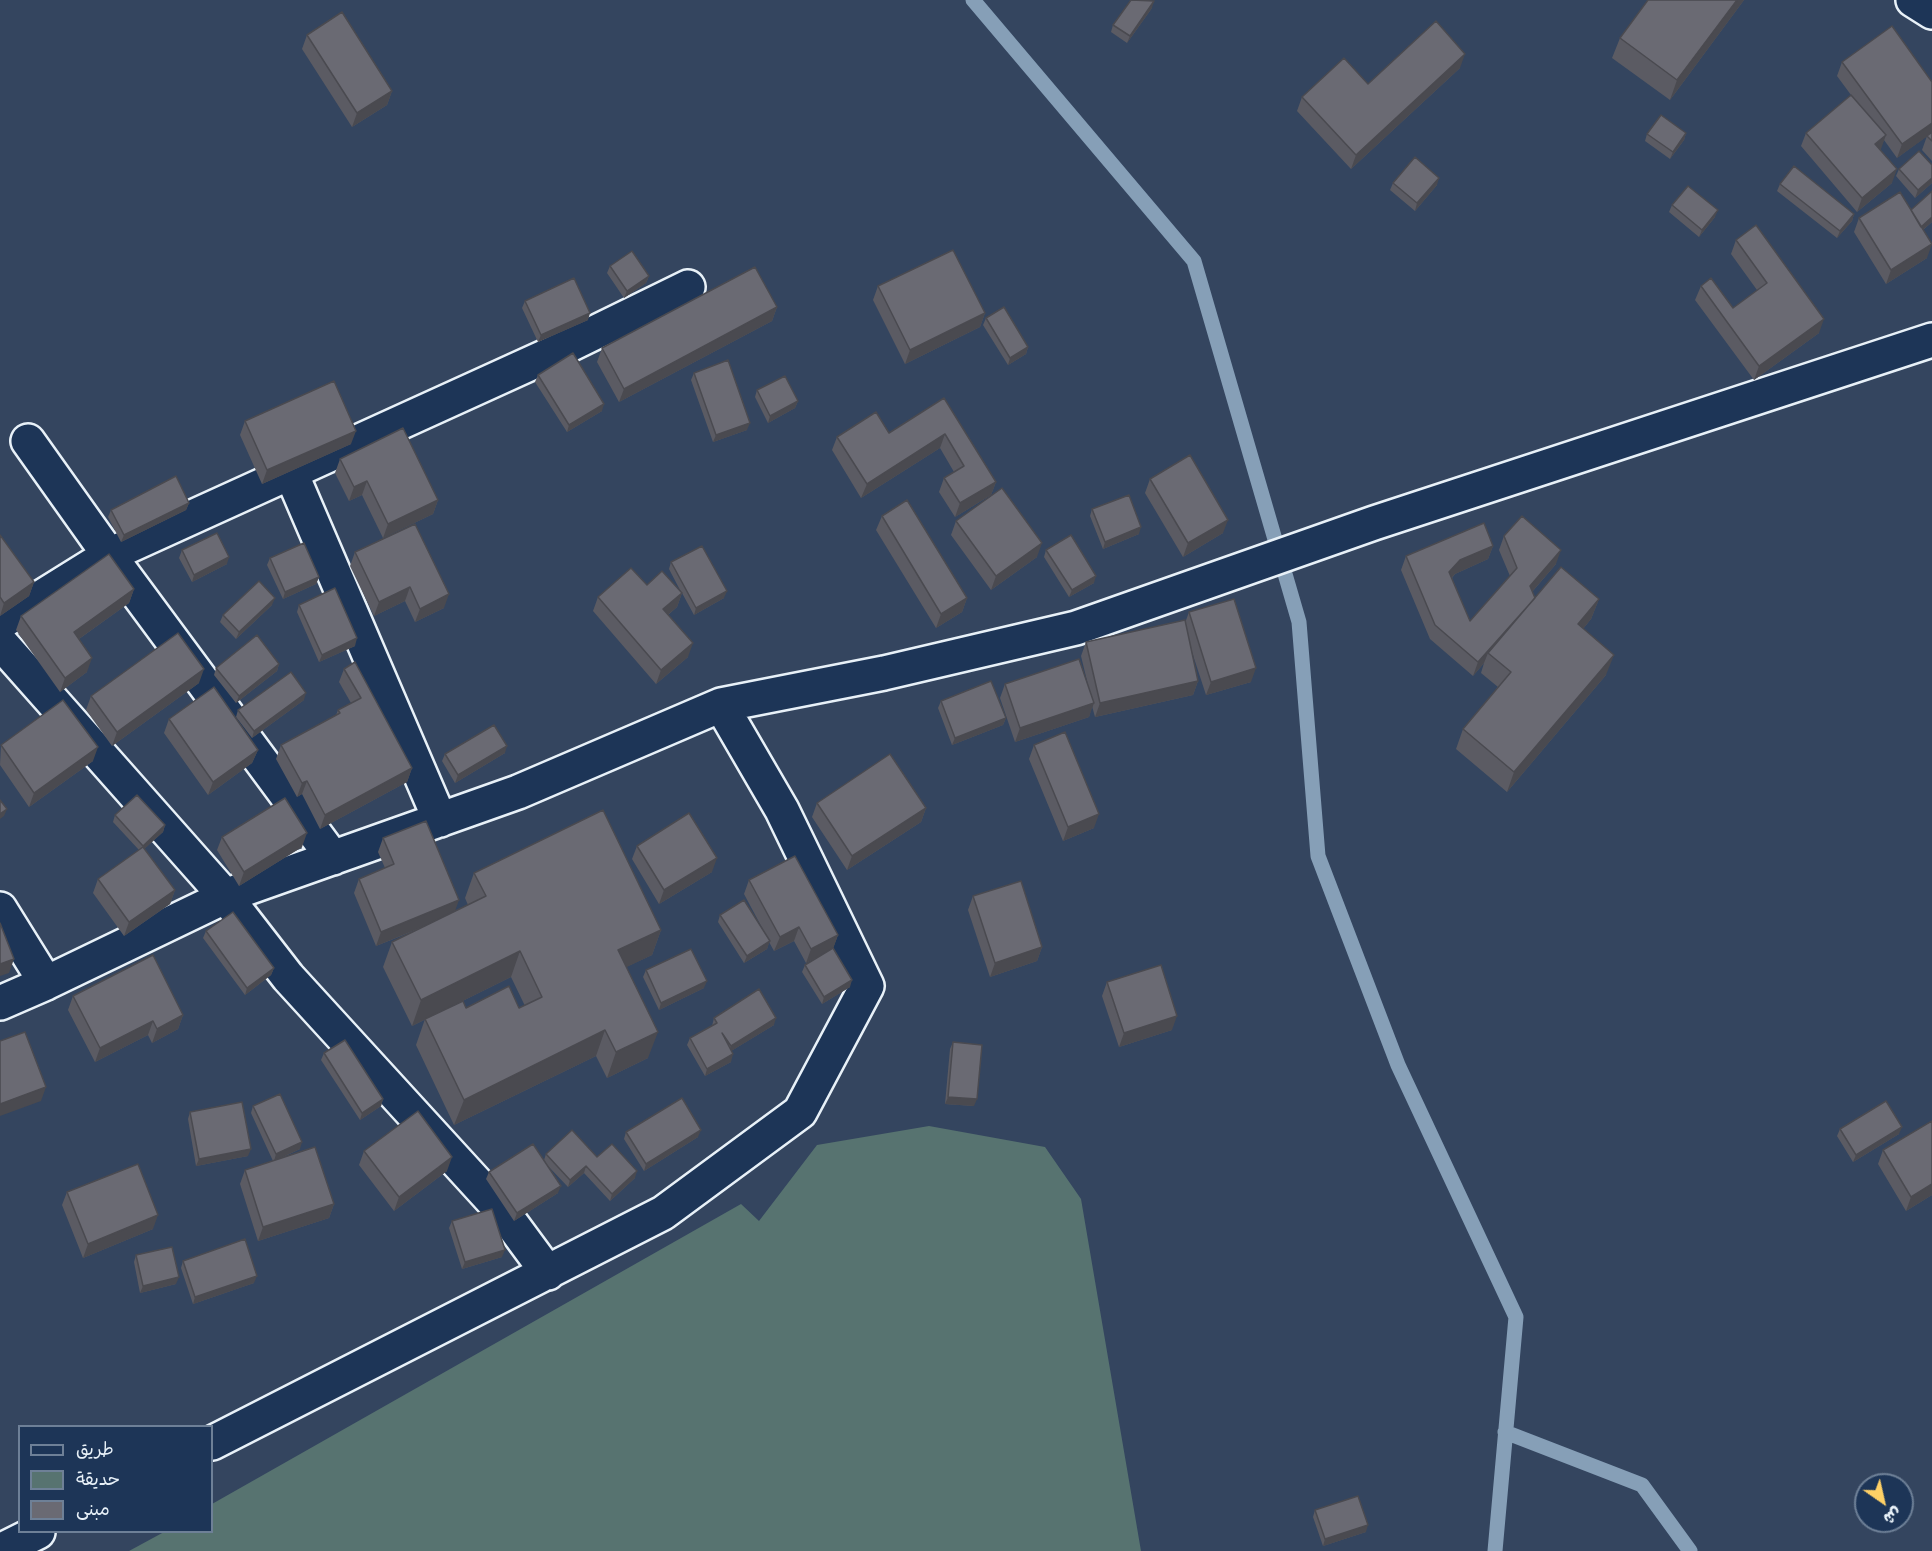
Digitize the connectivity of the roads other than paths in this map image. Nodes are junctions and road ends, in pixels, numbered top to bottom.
1 (1913, 0) edge
2 (1932, 12) edge
3 (688, 287) dead end
4 (1932, 340) edge
5 (28, 441) dead end
6 (291, 472) junction
7 (109, 555) junction
8 (0, 623) edge
9 (0, 642) edge
10 (721, 705) junction
11 (440, 820) junction
12 (333, 858) junction
13 (226, 897) junction
14 (0, 909) edge
15 (46, 984) junction
16 (0, 1003) edge
17 (548, 1273) junction
18 (213, 1442) edge
19 (36, 1533) edge
20 (0, 1551) edge

1 - 2 street
3 - 6 street
4 - 10 street
5 - 7 street
6 - 7 street
6 - 11 street
7 - 8 street
7 - 12 street
9 - 13 street
10 - 11 street
10 - 17 street
11 - 12 street
12 - 13 street
13 - 15 street
13 - 17 street
14 - 15 street
15 - 16 street
17 - 18 street
19 - 20 street

